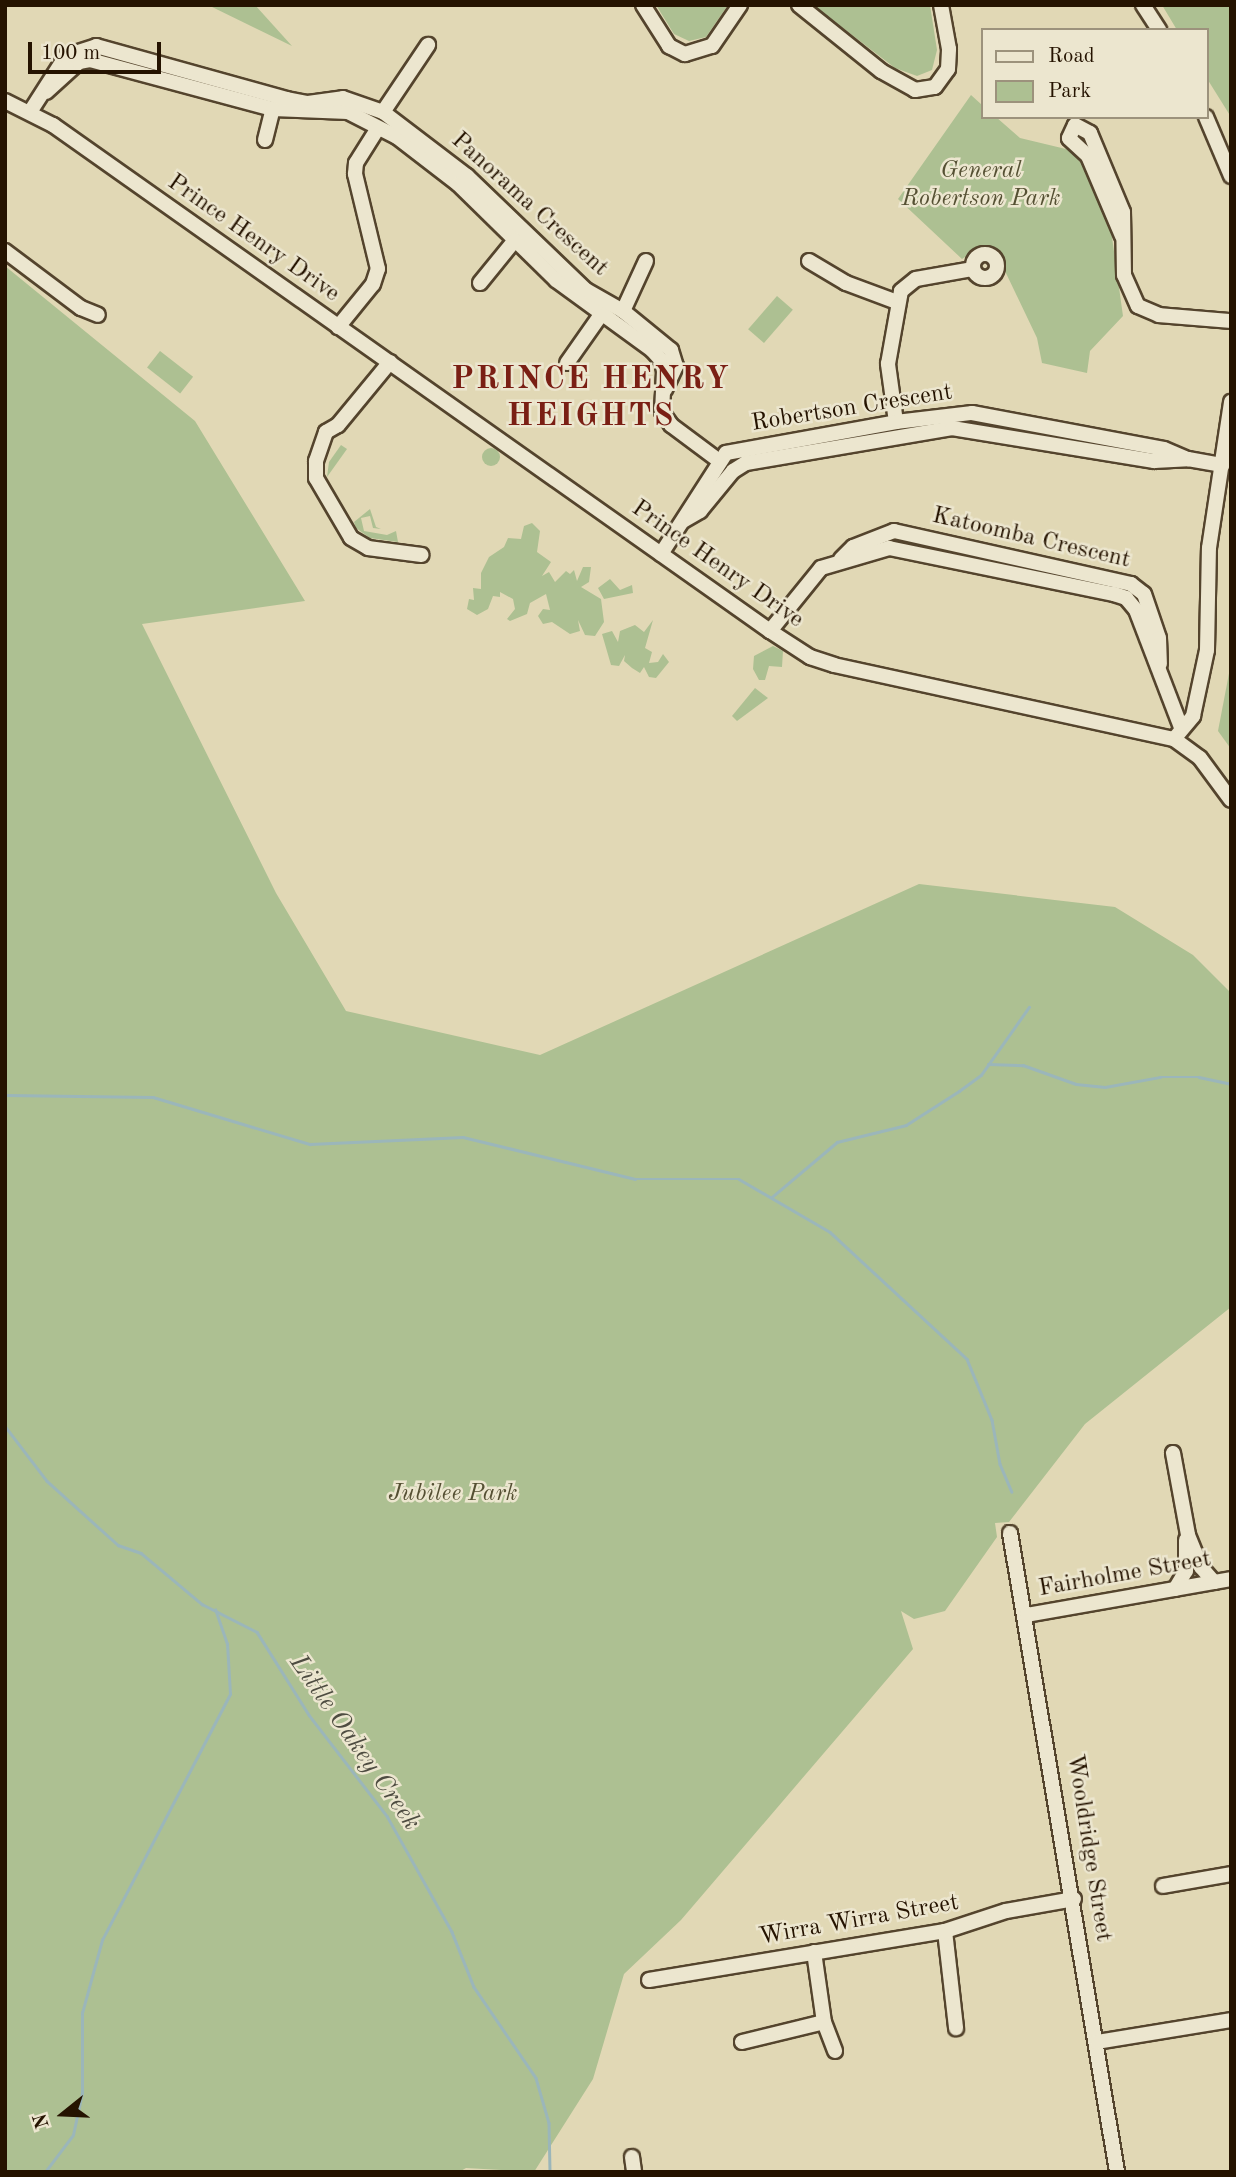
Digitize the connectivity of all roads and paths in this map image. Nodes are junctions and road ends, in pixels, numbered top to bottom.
1 (643, 5) edge
2 (740, 5) edge
3 (799, 5) edge
4 (941, 5) edge
5 (1143, 5) edge
6 (1158, 28) edge
7 (428, 45) dead end
8 (46, 92) junction
9 (5, 101) edge
10 (273, 109) junction
11 (30, 112) junction
12 (383, 113) junction
13 (1207, 119) edge
14 (378, 128) junction
15 (265, 140) dead end
16 (1231, 176) edge
17 (1122, 236) junction
18 (515, 240) junction
19 (5, 251) edge
20 (646, 261) dead end
21 (809, 261) dead end
22 (973, 268) dead end
23 (481, 283) dead end
24 (897, 302) junction
25 (623, 311) junction
26 (98, 315) dead end
27 (600, 316) junction
28 (1231, 321) edge
29 (338, 327) junction
30 (390, 362) junction
31 (567, 363) dead end
32 (664, 391) junction
33 (1231, 402) edge
34 (896, 422) junction
35 (718, 460) junction
36 (1188, 460) junction
37 (1222, 465) junction
38 (682, 521) junction
39 (661, 554) junction
40 (422, 555) dead end
41 (770, 631) junction
42 (1177, 733) junction
43 (1231, 800) edge
44 (1173, 1452) dead end
45 (1010, 1533) dead end
46 (1188, 1535) junction
47 (1231, 1579) edge
48 (1214, 1582) junction
49 (1175, 1588) junction
50 (1027, 1615) junction
51 (1231, 1874) edge
52 (1163, 1886) dead end
53 (1074, 1899) junction
54 (945, 1931) junction
55 (814, 1952) junction
56 (649, 1980) dead end
57 (1231, 2020) edge
58 (824, 2022) junction
59 (956, 2028) dead end
60 (742, 2042) dead end
61 (1097, 2042) junction
62 (835, 2050) dead end
63 (1117, 2172) edge

1 - 2 street
3 - 4 street
5 - 6 street
7 - 12 street
8 - 10 street, Panorama Crescent
8 - 11 street, Panorama Crescent
8 - 12 street, Panorama Crescent
9 - 11 street, Prince Henry Drive
10 - 14 street, Panorama Crescent
10 - 15 street
11 - 29 street, Prince Henry Drive
12 - 25 street, Panorama Crescent
13 - 16 street
14 - 18 street, Panorama Crescent
14 - 29 street
17 - 17 street
17 - 28 street
18 - 23 street
18 - 27 street, Panorama Crescent
19 - 26 street
20 - 25 street
21 - 24 street
22 - 24 street
24 - 34 street
25 - 32 street, Panorama Crescent
27 - 31 street
27 - 32 street, Panorama Crescent
29 - 30 street, Prince Henry Drive
30 - 39 street, Prince Henry Drive
30 - 40 street
32 - 35 street, Panorama Crescent
33 - 37 street
34 - 35 street, Robertson Crescent
34 - 36 street, Robertson Crescent
35 - 38 street, Robertson Crescent
36 - 37 street, Robertson Crescent
36 - 38 street, Robertson Crescent
37 - 42 street
38 - 39 street, Robertson Crescent
39 - 41 street, Prince Henry Drive
41 - 42 street, Prince Henry Drive
41 - 42 street, Katoomba Crescent
42 - 43 street
44 - 46 street
45 - 50 street, Wooldridge Street
46 - 48 street
46 - 49 street
47 - 48 street, Fairholme Street
48 - 49 street, Fairholme Street
49 - 50 street, Fairholme Street
50 - 53 street, Wooldridge Street
51 - 52 street
53 - 54 street, Wirra Wirra Street
53 - 61 street, Wooldridge Street
54 - 55 street, Wirra Wirra Street
54 - 59 street
55 - 56 street, Wirra Wirra Street
55 - 58 street
57 - 61 street
58 - 60 street
58 - 62 street
61 - 63 street, Wooldridge Street

